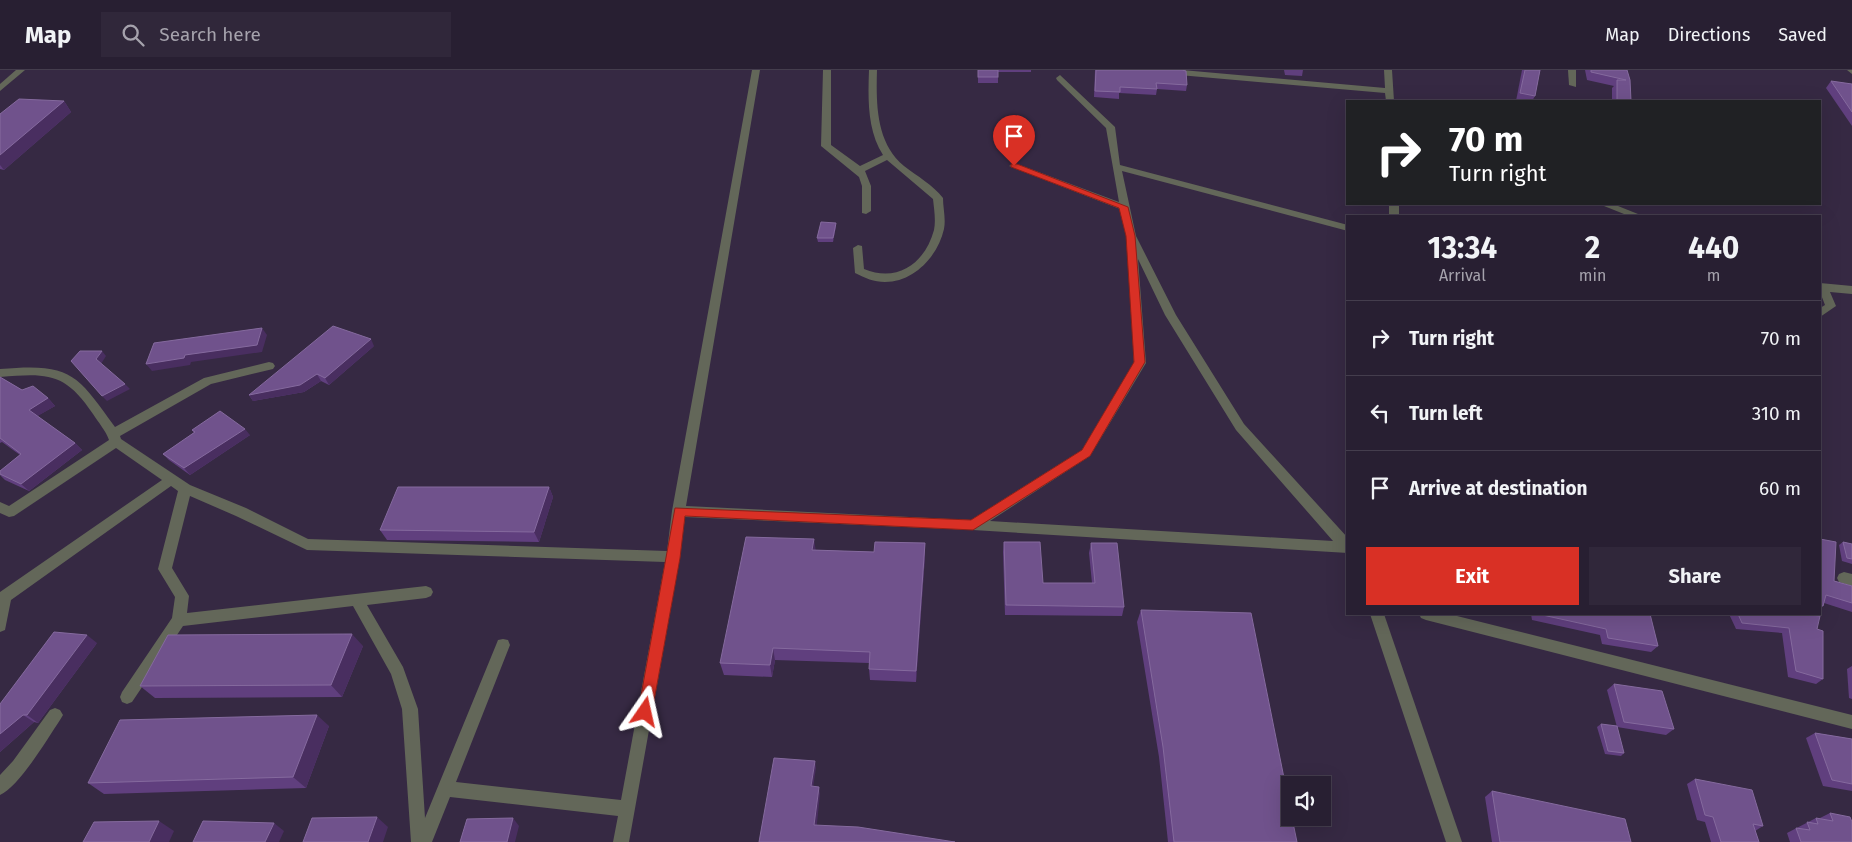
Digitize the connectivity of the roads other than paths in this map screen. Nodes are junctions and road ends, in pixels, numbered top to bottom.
1 (21, 70) edge
2 (756, 70) edge
3 (828, 70) edge
4 (873, 70) edge
5 (1388, 70) edge
6 (1572, 70) edge
7 (1182, 73) edge
8 (1060, 78) dead end
9 (1573, 85) dead end
10 (0, 88) edge
11 (1390, 90) junction
12 (1390, 100) edge
13 (888, 156) junction
14 (1014, 166) dead end
15 (1116, 167) junction
16 (859, 170) junction
17 (1607, 205) edge
18 (1123, 207) junction
19 (866, 211) dead end
20 (1635, 215) edge
21 (1346, 227) edge
22 (1130, 236) junction
23 (858, 248) dead end
24 (1822, 288) edge
25 (1852, 290) edge
26 (1826, 305) edge
27 (269, 366) dead end
28 (0, 373) edge
29 (114, 438) junction
30 (172, 479) junction
31 (185, 489) junction
32 (0, 507) edge
33 (679, 511) junction
34 (973, 525) junction
35 (1346, 546) edge
36 (1346, 547) edge
37 (674, 558) junction
38 (426, 592) dead end
39 (2, 599) edge
40 (357, 600) junction
41 (1377, 615) edge
42 (1430, 615) edge
43 (179, 620) junction
44 (0, 626) edge
45 (503, 645) dead end
46 (127, 697) dead end
47 (55, 715) dead end
48 (1852, 722) edge
49 (0, 787) edge
50 (445, 789) junction
51 (627, 809) junction
52 (419, 842) edge
53 (424, 842) edge
54 (621, 842) edge
55 (1454, 842) edge

1 - 10 street
2 - 33 street
3 - 16 street
4 - 13 street
5 - 11 street
6 - 9 street
7 - 11 street
8 - 15 street
11 - 12 street
13 - 16 street
13 - 23 street
14 - 18 street
15 - 18 street
15 - 21 street
16 - 19 street
17 - 20 street
18 - 22 street
22 - 34 street
22 - 35 street
24 - 25 street
24 - 26 street
27 - 29 street
28 - 29 street
29 - 30 street
29 - 32 street
30 - 31 street
30 - 39 street
31 - 37 street
31 - 43 street
33 - 34 street
33 - 37 street
34 - 36 street
37 - 51 street
38 - 40 street
39 - 44 street
40 - 43 street
40 - 52 street
41 - 55 street
42 - 48 street
43 - 46 street
45 - 50 street
47 - 49 street
50 - 51 street
50 - 53 street
51 - 54 street

